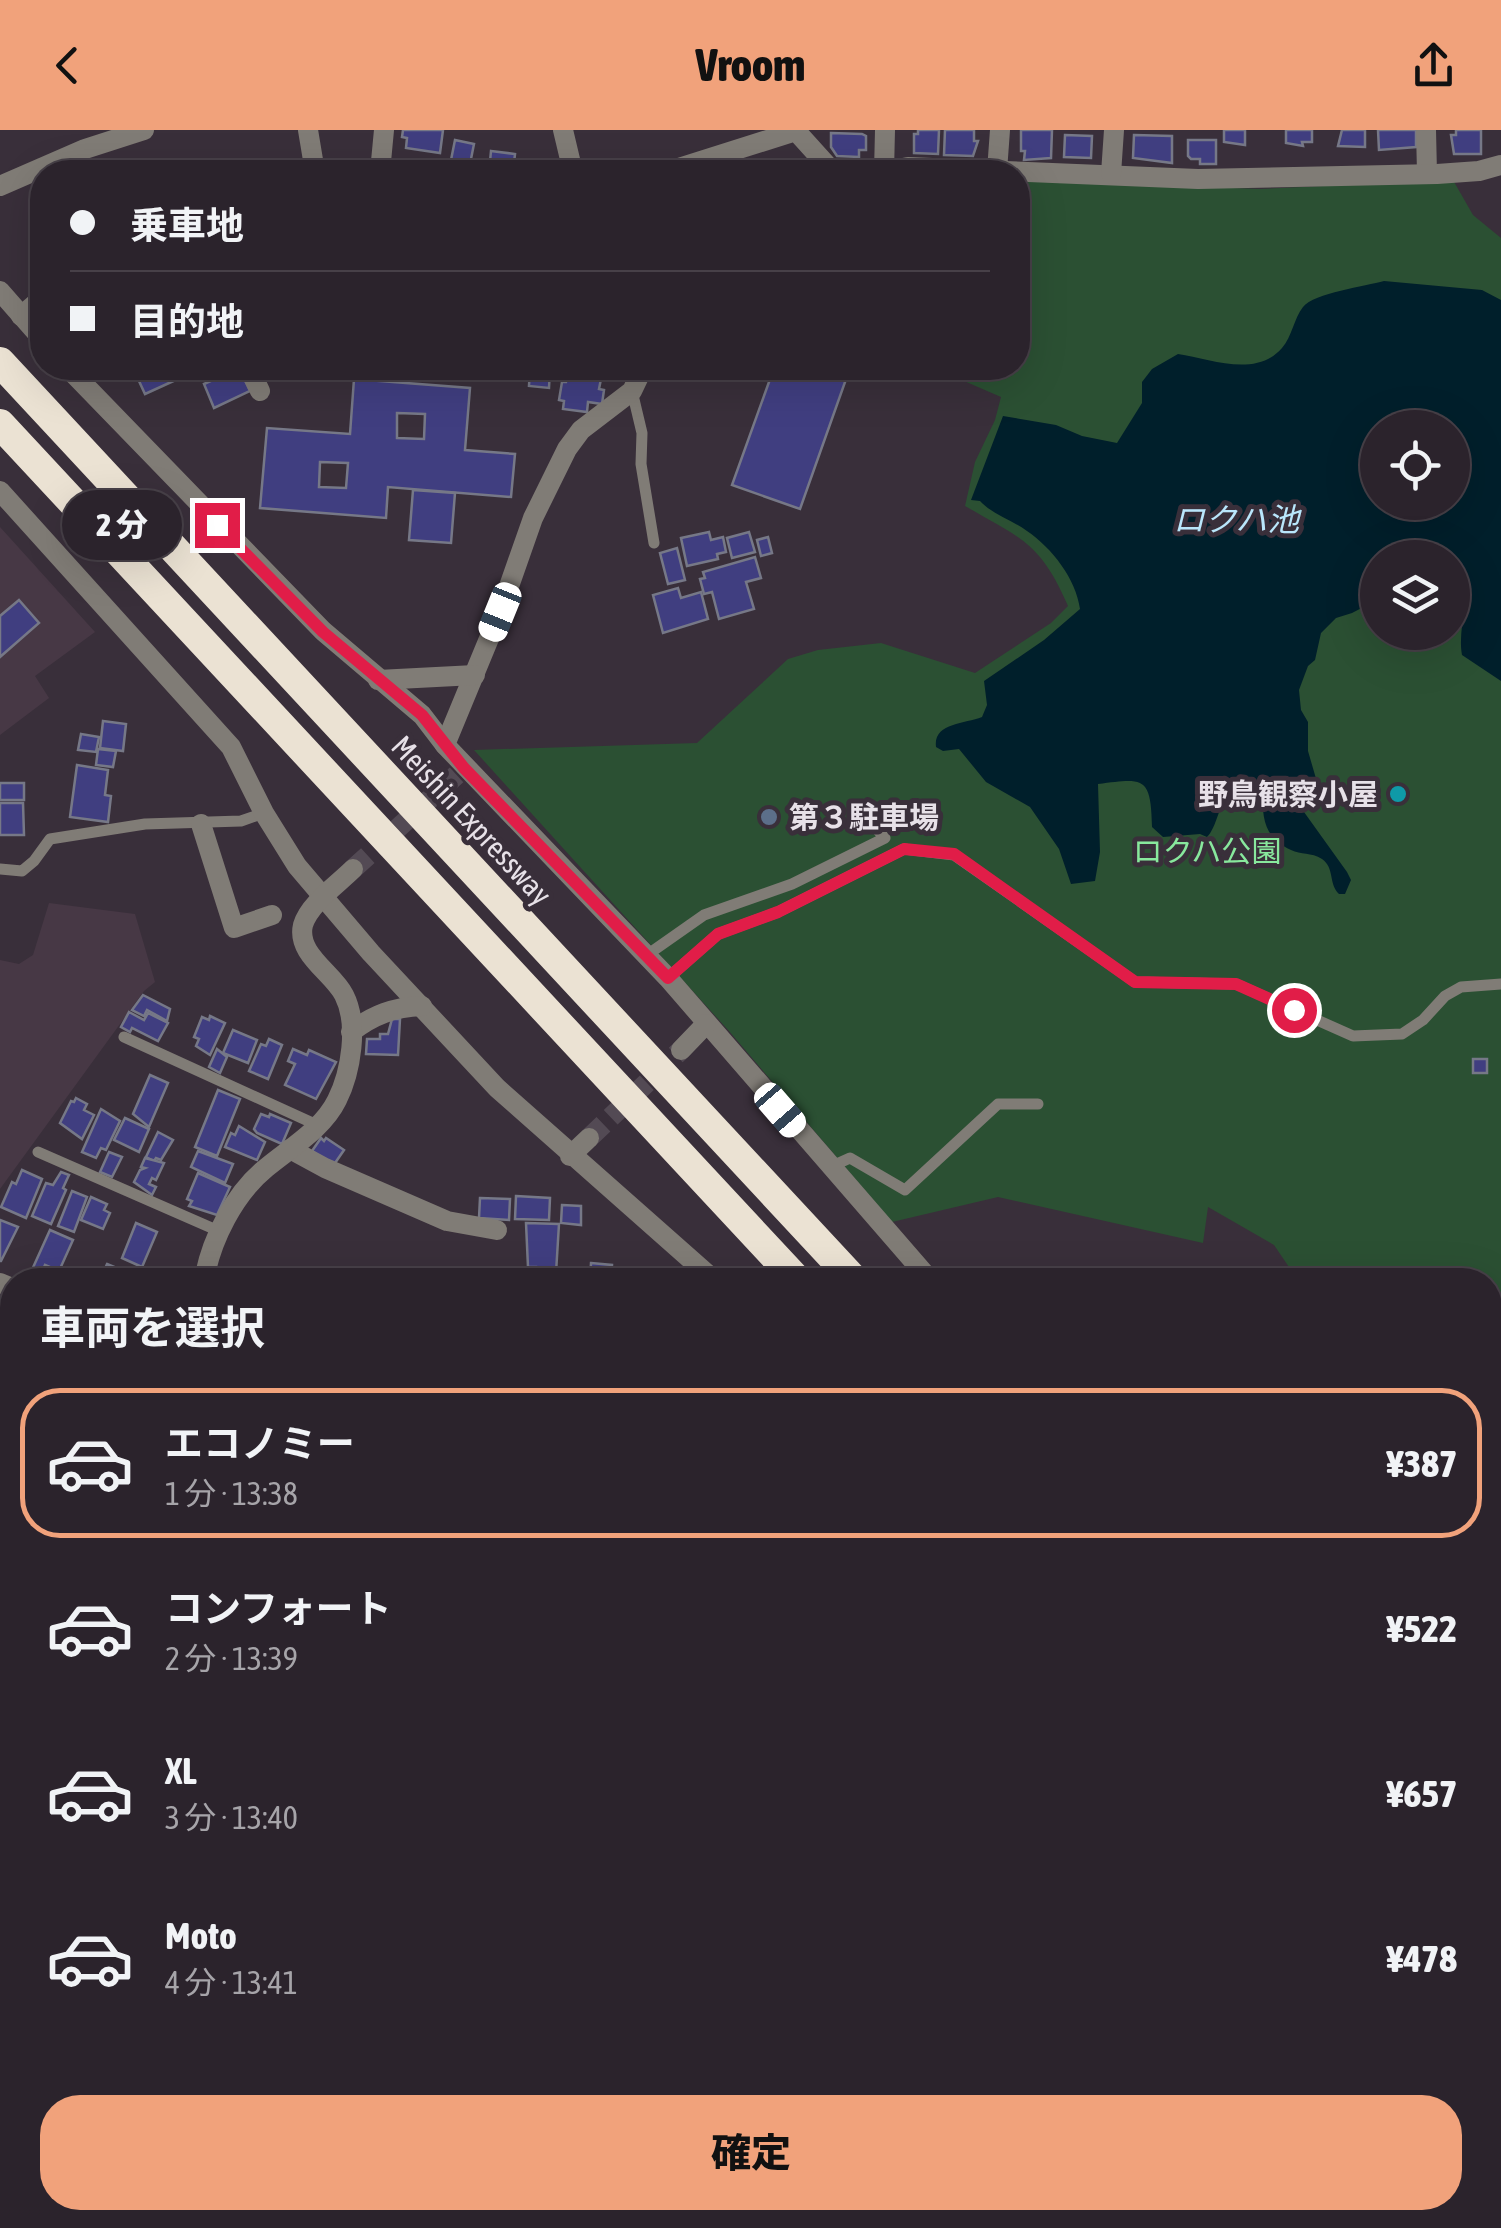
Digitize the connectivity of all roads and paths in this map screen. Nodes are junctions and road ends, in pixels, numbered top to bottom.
1 (144, 130) edge
2 (308, 130) edge
3 (384, 130) edge
4 (563, 130) edge
5 (885, 130) edge
6 (1000, 130) edge
7 (1114, 130) edge
8 (1426, 130) edge
9 (82, 140) edge
10 (46, 160) edge
11 (313, 160) edge
12 (381, 160) edge
13 (570, 160) edge
14 (704, 160) edge
15 (822, 160) edge
16 (884, 160) edge
17 (998, 160) edge
18 (1501, 165) edge
19 (30, 169) edge
20 (1030, 172) edge
21 (1427, 173) junction
22 (1111, 174) junction
23 (0, 186) edge
24 (0, 290) edge
25 (30, 309) edge
26 (22, 316) junction
27 (30, 325) edge
28 (0, 362) edge
29 (80, 380) edge
30 (255, 380) edge
31 (638, 380) edge
32 (260, 391) dead end
33 (632, 391) junction
34 (0, 424) edge
35 (0, 491) edge
36 (654, 543) dead end
37 (475, 675) junction
38 (378, 680) junction
39 (445, 746) junction
40 (264, 813) junction
41 (868, 820) dead end
42 (201, 824) junction
43 (0, 869) edge
44 (354, 869) tunnel mouth
45 (324, 897) junction
46 (272, 915) dead end
47 (647, 955) junction
48 (668, 978) junction
49 (1501, 984) edge
50 (422, 1006) junction
51 (706, 1024) junction
52 (351, 1032) junction
53 (124, 1037) dead end
54 (681, 1050) tunnel mouth
55 (1038, 1104) dead end
56 (317, 1125) junction
57 (589, 1138) tunnel mouth
58 (290, 1149) junction
59 (38, 1152) dead end
60 (570, 1156) junction
61 (830, 1167) junction
62 (497, 1230) dead end
63 (222, 1232) junction
64 (208, 1268) edge
65 (700, 1268) edge
66 (786, 1268) edge
67 (843, 1268) edge
68 (919, 1268) edge

1 - 9 street
2 - 11 street
3 - 12 street
4 - 13 street
5 - 16 street
6 - 17 street
7 - 22 street
8 - 21 street
9 - 10 street
14 - 15 street
18 - 21 street
19 - 23 street
20 - 22 street
21 - 22 street
24 - 26 street
25 - 26 street
26 - 27 street
28 - 67 highway, Meishin Expressway
29 - 38 street
30 - 32 street
31 - 33 street
33 - 36 lane
33 - 37 street
34 - 66 highway
35 - 40 street
37 - 38 street
37 - 39 street
38 - 39 street
39 - 47 street
40 - 42 lane
40 - 45 street
41 - 47 lane
42 - 43 lane
42 - 46 street
44 - 45 street
45 - 50 street
45 - 52 street
47 - 48 street
48 - 49 lane
48 - 51 street
50 - 52 street
50 - 60 street
51 - 54 street
51 - 61 street
52 - 56 street
53 - 56 lane
55 - 61 lane
56 - 58 street
57 - 60 street
58 - 62 street
58 - 63 street
59 - 63 lane
60 - 65 street
61 - 68 street
63 - 64 street

